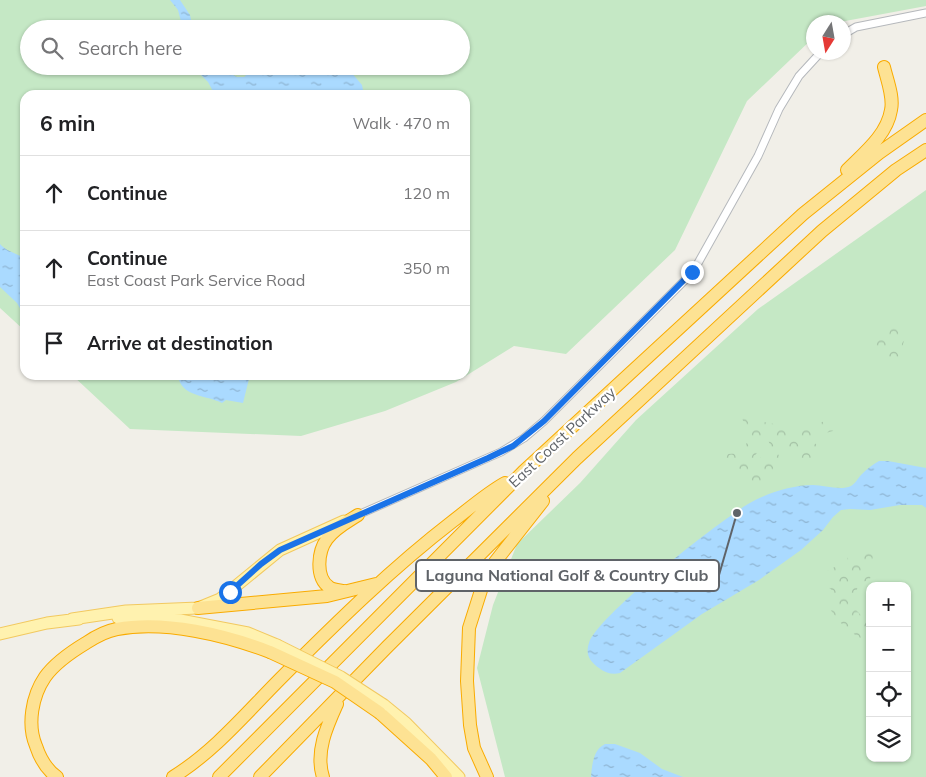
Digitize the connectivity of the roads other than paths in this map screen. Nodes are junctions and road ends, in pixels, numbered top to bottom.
1 (926, 13) edge
2 (851, 30) edge
3 (814, 60) edge
4 (884, 67) dead end
5 (926, 120) edge
6 (926, 150) edge
7 (803, 214) junction
8 (524, 472) junction
9 (554, 481) junction
10 (358, 515) junction
11 (380, 582) junction
12 (351, 591) junction
13 (198, 608) junction
14 (72, 619) junction
15 (0, 634) edge
16 (274, 649) junction
17 (342, 694) junction
18 (382, 709) junction
19 (57, 777) edge
20 (173, 777) edge
21 (219, 777) edge
22 (260, 777) edge
23 (323, 777) edge
24 (446, 777) edge
25 (459, 777) edge
26 (486, 777) edge

1 - 2 street
3 - 10 street
4 - 7 highway
5 - 7 highway, East Coast Parkway
6 - 9 highway, East Coast Parkway
7 - 8 highway, East Coast Parkway
8 - 11 highway
8 - 21 highway, East Coast Parkway
9 - 17 highway, East Coast Parkway
9 - 26 highway
10 - 12 highway
10 - 13 main road
11 - 12 highway
11 - 20 highway
12 - 13 highway
13 - 14 main road
14 - 15 main road
14 - 16 main road
16 - 18 highway, bridge
16 - 19 highway
17 - 22 highway, East Coast Parkway
17 - 23 highway
18 - 24 highway
18 - 25 main road

